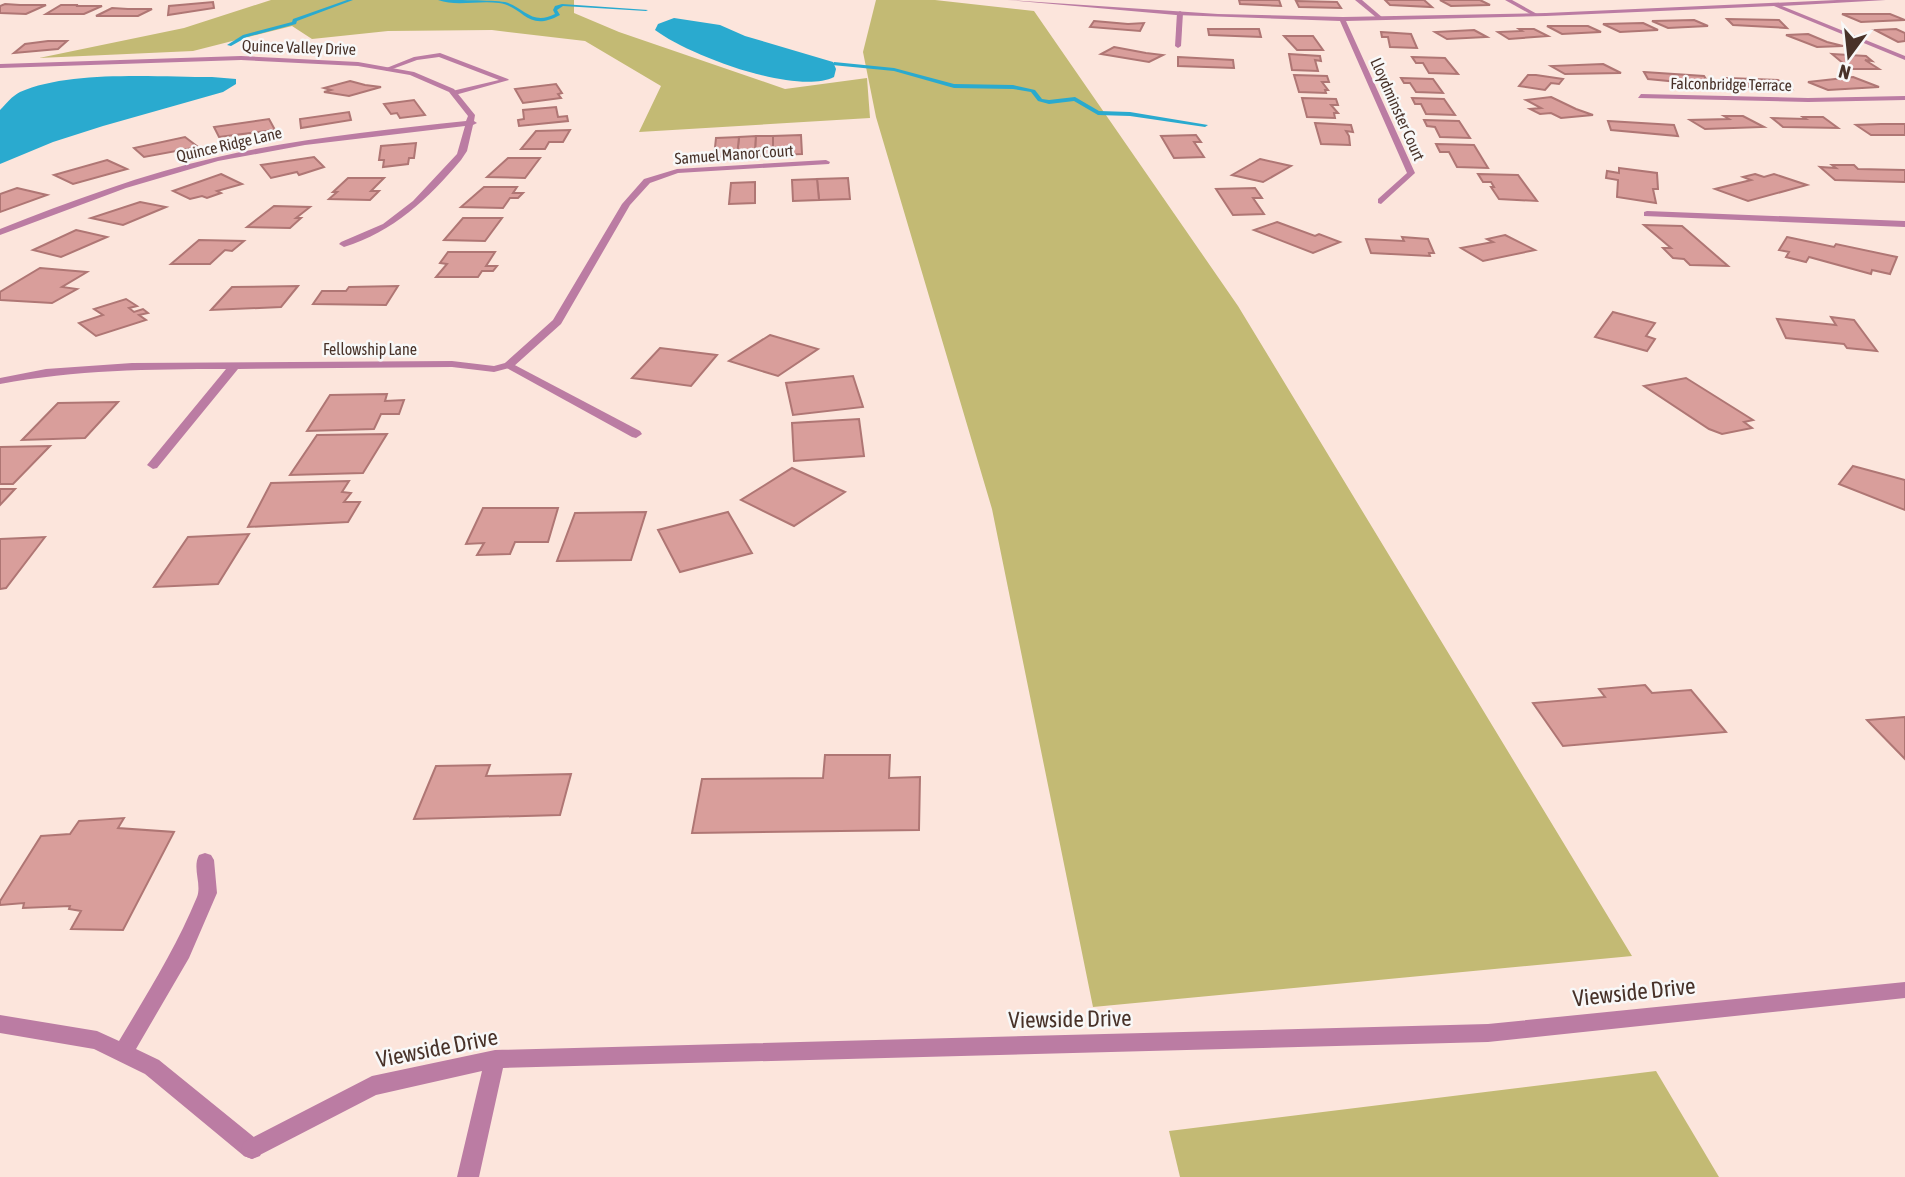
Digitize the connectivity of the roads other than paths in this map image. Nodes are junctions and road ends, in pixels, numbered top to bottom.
1 (1010, 0) edge
2 (1143, 0) edge
3 (1358, 0) edge
4 (1508, 0) edge
5 (1761, 0) edge
6 (1884, 0) edge
7 (1771, 4) junction
8 (1136, 11) junction
9 (1180, 13) junction
10 (1534, 14) junction
11 (1380, 18) junction
12 (1342, 19) junction
13 (1178, 46) dead end
14 (1905, 58) edge
15 (0, 66) edge
16 (387, 69) junction
17 (455, 93) junction
18 (1641, 96) dead end
19 (1905, 98) edge
20 (473, 123) junction
21 (826, 162) dead end
22 (1381, 201) dead end
23 (1647, 214) dead end
24 (1905, 224) edge
25 (0, 232) edge
26 (344, 244) dead end
27 (509, 365) junction
28 (234, 366) junction
29 (0, 382) edge
30 (636, 434) dead end
31 (153, 466) dead end
32 (205, 860) dead end
33 (1905, 990) edge
34 (0, 1024) edge
35 (123, 1053) junction
36 (495, 1059) junction
37 (468, 1177) edge

1 - 8 street
2 - 8 street
3 - 11 street
4 - 10 street
5 - 7 street
6 - 7 street
7 - 10 street
7 - 14 street
8 - 9 street
9 - 12 street
9 - 13 street
10 - 11 street
11 - 12 street
12 - 22 street, Lloydminster Court
15 - 16 street, Quince Valley Drive
16 - 17 street, Quince Valley Drive
16 - 17 street
17 - 20 street
18 - 19 street, Falconbridge Terrace
20 - 25 street, Quince Ridge Lane
20 - 26 street
21 - 27 street, Samuel Manor Court
23 - 24 street
27 - 28 street, Fellowship Lane
27 - 30 street
28 - 29 street, Fellowship Lane
28 - 31 street
32 - 35 street
33 - 36 street, Viewside Drive
34 - 35 street
35 - 36 street, Viewside Drive
36 - 37 street

